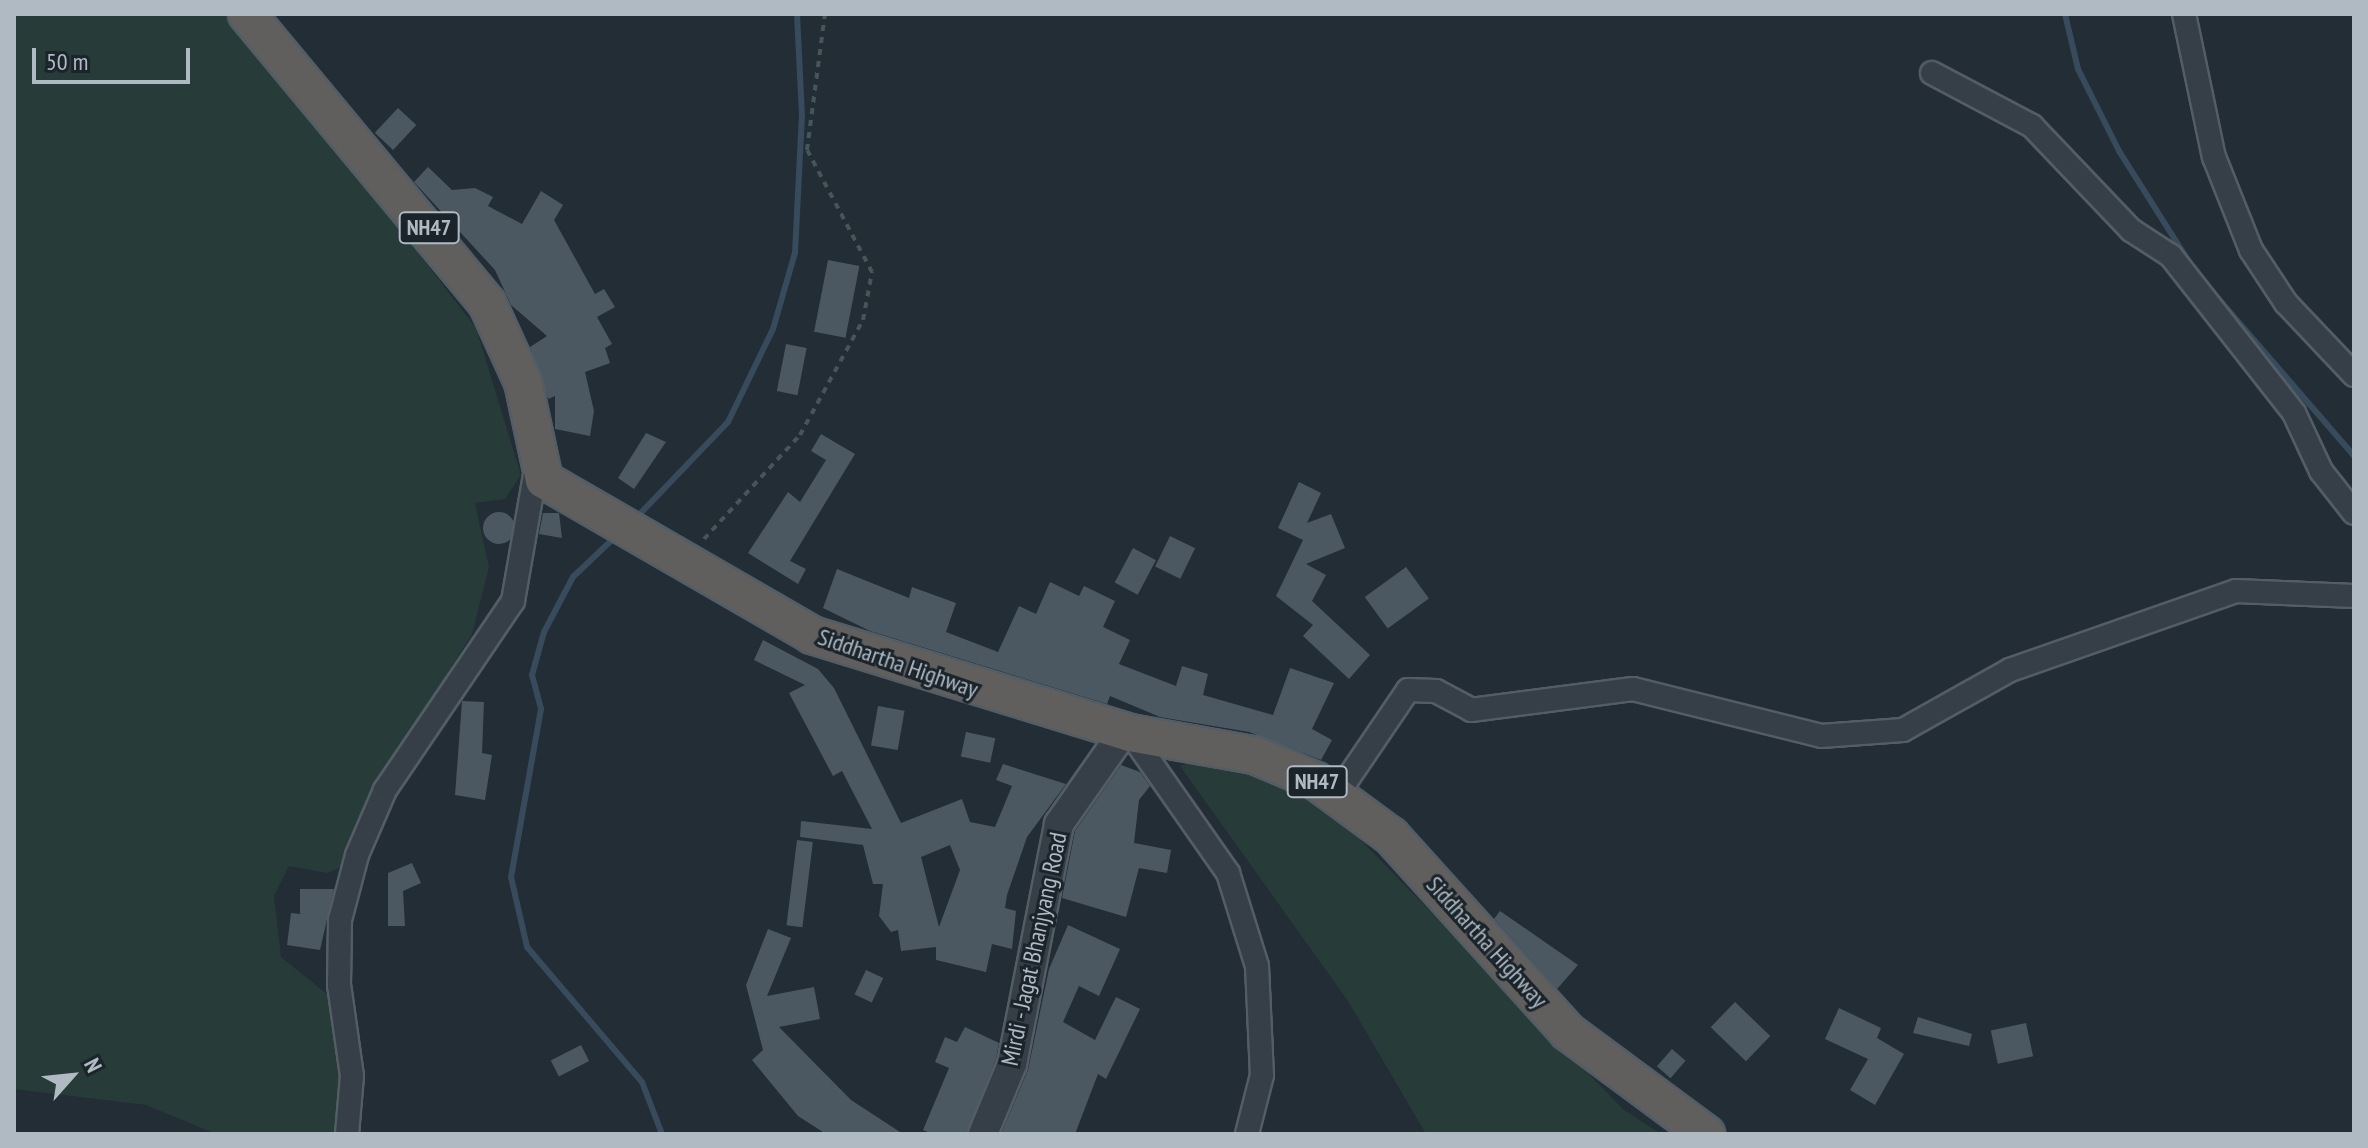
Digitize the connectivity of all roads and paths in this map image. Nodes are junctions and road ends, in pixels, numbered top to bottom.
1 (247, 14) edge
2 (825, 14) edge
3 (2184, 14) edge
4 (1932, 73) dead end
5 (2354, 375) edge
6 (541, 469) junction
7 (2354, 513) edge
8 (712, 549) dead end
9 (2354, 596) edge
10 (1127, 732) junction
11 (1336, 796) junction
12 (347, 1134) edge
13 (983, 1134) edge
14 (1247, 1134) edge
15 (1706, 1134) edge

1 - 6 highway, NH47
2 - 8 path
3 - 5 street
4 - 7 street
6 - 10 highway, Siddhartha Highway / NH47
6 - 12 street
9 - 11 street
10 - 11 highway, Siddhartha Highway / NH47
10 - 13 street, Mirdi - Jagat Bhanjyang Road
10 - 14 street
11 - 15 highway, Siddhartha Highway / NH47

